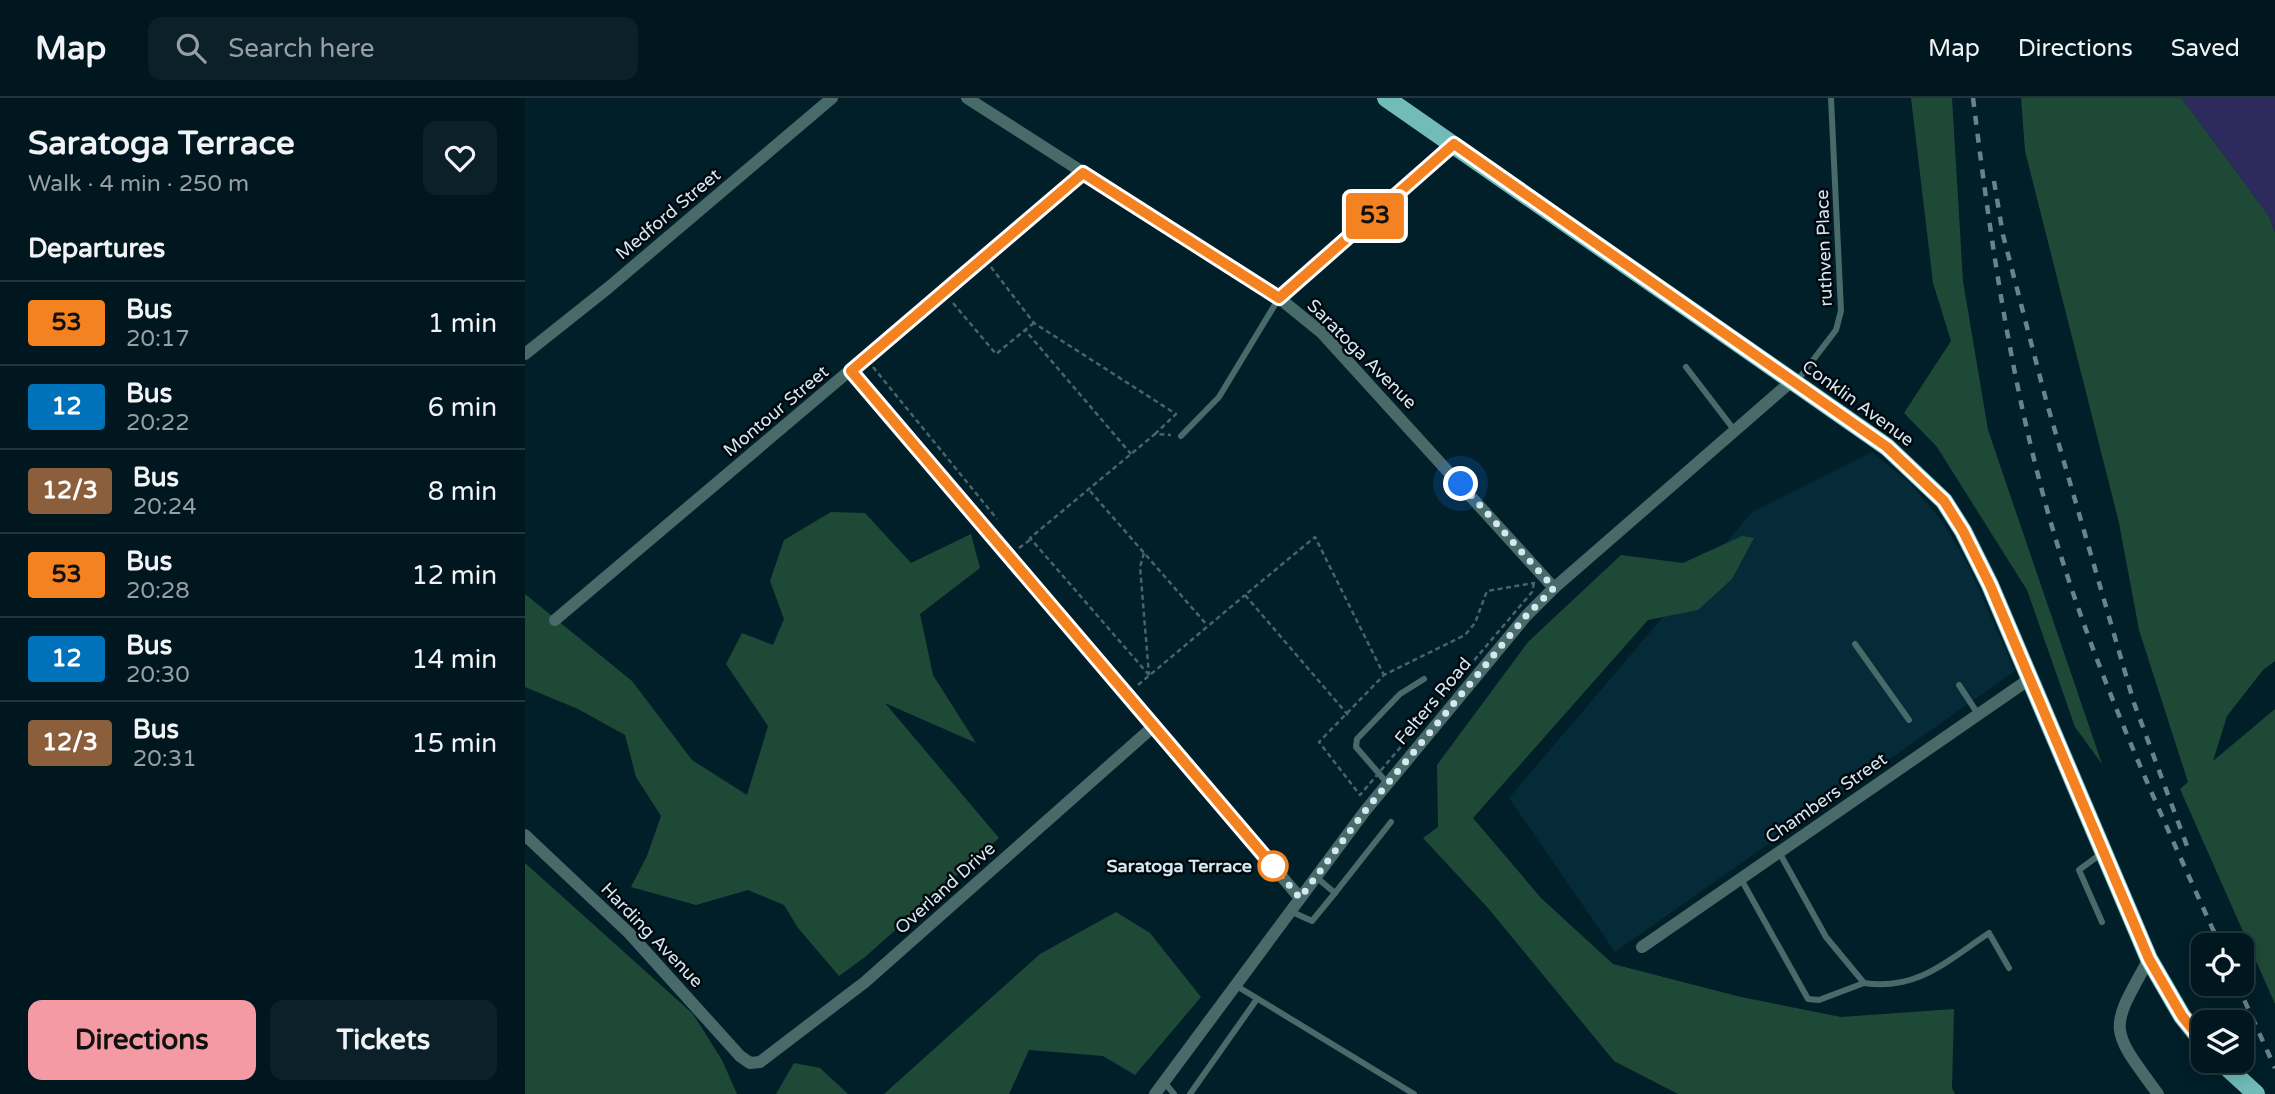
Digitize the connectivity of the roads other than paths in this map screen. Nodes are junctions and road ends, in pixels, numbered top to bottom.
1 (832, 98) edge
2 (967, 98) edge
3 (1831, 98) edge
4 (1395, 100) edge
5 (1454, 144) junction
6 (1083, 173) junction
7 (1279, 298) junction
8 (525, 354) edge
9 (1686, 367) dead end
10 (851, 371) junction
11 (1795, 381) junction
12 (1735, 431) junction
13 (1181, 436) road end
14 (1554, 588) junction
15 (555, 620) dead end
16 (1855, 644) dead end
17 (2031, 678) junction
18 (1424, 679) dead end
19 (1959, 685) dead end
20 (1978, 714) junction
21 (1909, 720) dead end
22 (1154, 726) junction
23 (1388, 784) junction
24 (1391, 822) dead end
25 (525, 835) edge
26 (2103, 851) junction
27 (1779, 852) junction
28 (1315, 877) junction
29 (1741, 878) junction
30 (1335, 893) junction
31 (1300, 898) junction
32 (1290, 911) junction
33 (2102, 922) dead end
34 (1642, 947) dead end
35 (2149, 959) junction
36 (2009, 968) dead end
37 (1864, 983) junction
38 (1235, 985) junction
39 (1257, 999) junction
40 (2191, 1027) edge
41 (750, 1063) joint
42 (2233, 1073) edge
43 (1164, 1082) junction
44 (1155, 1094) edge
45 (1174, 1094) edge
46 (1190, 1094) edge
47 (1414, 1094) edge
48 (2158, 1094) edge
49 (2256, 1094) edge

1 - 8 street, Medford Street
2 - 6 street, Saratoga Avenue
3 - 11 lane, ruthven Place
4 - 5 main road, Conklin Avenue
5 - 7 street
5 - 11 main road, Conklin Avenue
6 - 7 street, Saratoga Avenue
6 - 10 street, Montour Street
7 - 13 lane
7 - 14 street, Saratoga Avenue
9 - 12 lane
10 - 15 street, Montour Street
10 - 22 street
11 - 12 street, Felters Road
11 - 17 main road, Conklin Avenue
12 - 14 street, Felters Road
14 - 23 street, Felters Road
16 - 21 lane
17 - 20 street, Chambers Street
17 - 26 main road, Conklin Avenue
18 - 23 lane
19 - 20 lane
20 - 27 street, Chambers Street
22 - 31 street
22 - 41 street, Overland Drive
23 - 28 street, Felters Road
24 - 30 lane
25 - 41 street, Harding Avenue
26 - 33 lane
26 - 35 main road, Conklin Avenue
27 - 29 street, Chambers Street
27 - 37 lane
28 - 30 lane
28 - 31 street, Felters Road
29 - 34 street, Chambers Street
29 - 37 lane
30 - 32 lane
31 - 32 street, Felters Road
32 - 38 street, Felters Road
35 - 40 main road, Conklin Avenue
35 - 48 street
36 - 37 lane
38 - 39 lane
38 - 43 street, Felters Road
39 - 46 lane
39 - 47 lane
42 - 49 main road
43 - 44 street, Felters Road
43 - 45 lane

